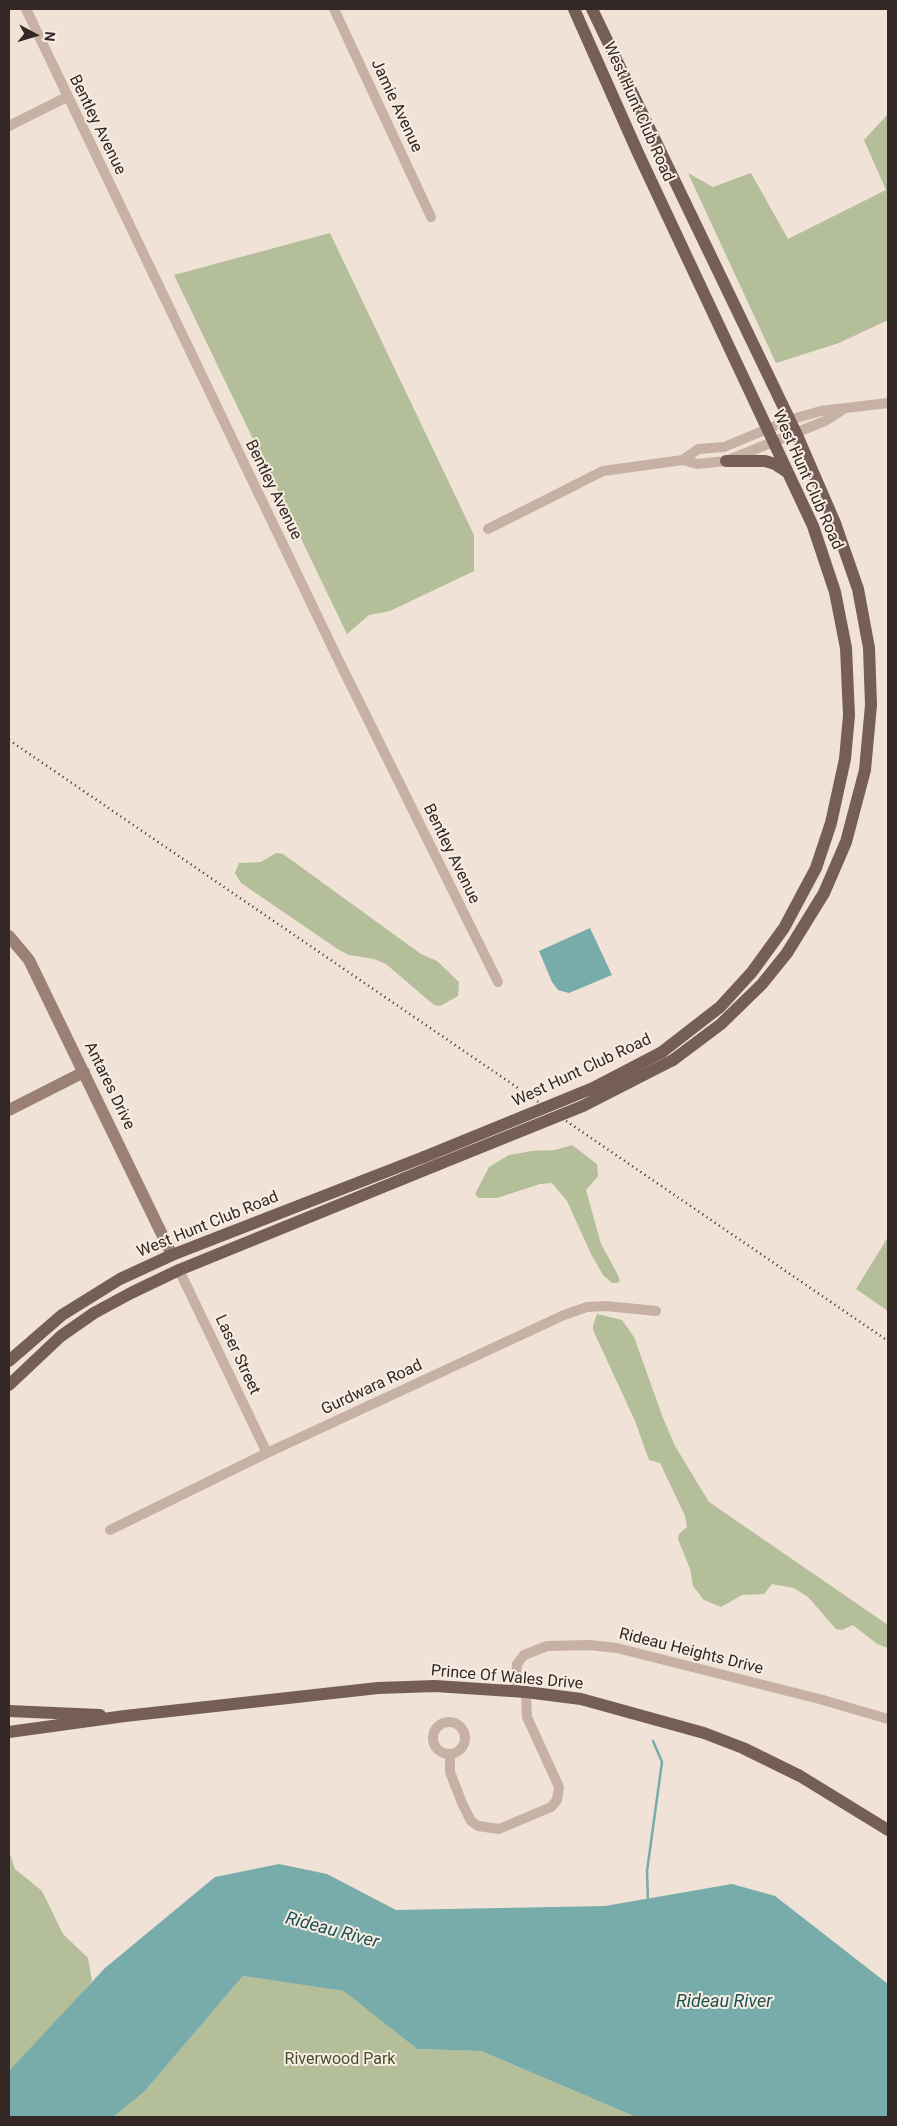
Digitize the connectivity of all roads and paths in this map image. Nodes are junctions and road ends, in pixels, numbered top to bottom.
1 (26, 9) edge
2 (334, 9) edge
3 (592, 9) edge
4 (579, 10) edge
5 (67, 97) junction
6 (9, 126) edge
7 (431, 217) dead end
8 (888, 403) edge
9 (842, 410) junction
10 (789, 420) junction
11 (767, 429) junction
12 (796, 433) junction
13 (773, 442) junction
14 (683, 460) junction
15 (726, 460) junction
16 (787, 472) junction
17 (488, 529) dead end
18 (9, 936) edge
19 (498, 982) dead end
20 (84, 1072) junction
21 (9, 1110) edge
22 (172, 1255) junction
23 (180, 1270) junction
24 (656, 1311) dead end
25 (9, 1360) edge
26 (9, 1385) edge
27 (267, 1453) junction
28 (110, 1530) dead end
29 (520, 1692) junction
30 (9, 1711) edge
31 (125, 1716) junction
32 (888, 1719) edge
33 (13, 1732) edge
34 (450, 1754) dead end
35 (888, 1830) edge

1 - 5 street, Bentley Avenue
2 - 7 street, Jamie Avenue
3 - 10 main road, West Hunt Club Road
4 - 11 main road, West Hunt Club Road
5 - 6 street
5 - 19 street, Bentley Avenue
8 - 9 street, West Hunt Club Road
9 - 10 street, West Hunt Club Road
9 - 12 street, West Hunt Club Road
10 - 11 street
10 - 12 main road, West Hunt Club Road
11 - 13 main road, West Hunt Club Road
11 - 14 street
12 - 13 street
12 - 23 main road, West Hunt Club Road, bridge
13 - 15 street
13 - 16 main road, West Hunt Club Road
14 - 15 street
14 - 17 street
15 - 16 main road
16 - 22 main road, West Hunt Club Road, bridge
18 - 20 street, Antares Drive
20 - 21 street
20 - 22 street, Antares Drive
22 - 23 main road
22 - 25 main road, West Hunt Club Road
23 - 26 main road, West Hunt Club Road
23 - 27 street, Laser Street
24 - 27 street, Gurdwara Road
27 - 28 street, Gurdwara Road
29 - 31 main road, Prince Of Wales Drive
29 - 32 street, Rideau Heights Drive
29 - 34 street, Rideau Heights Drive
29 - 35 main road, Prince Of Wales Drive
30 - 31 main road, Prince Of Wales Drive
31 - 33 main road, Prince Of Wales Drive

